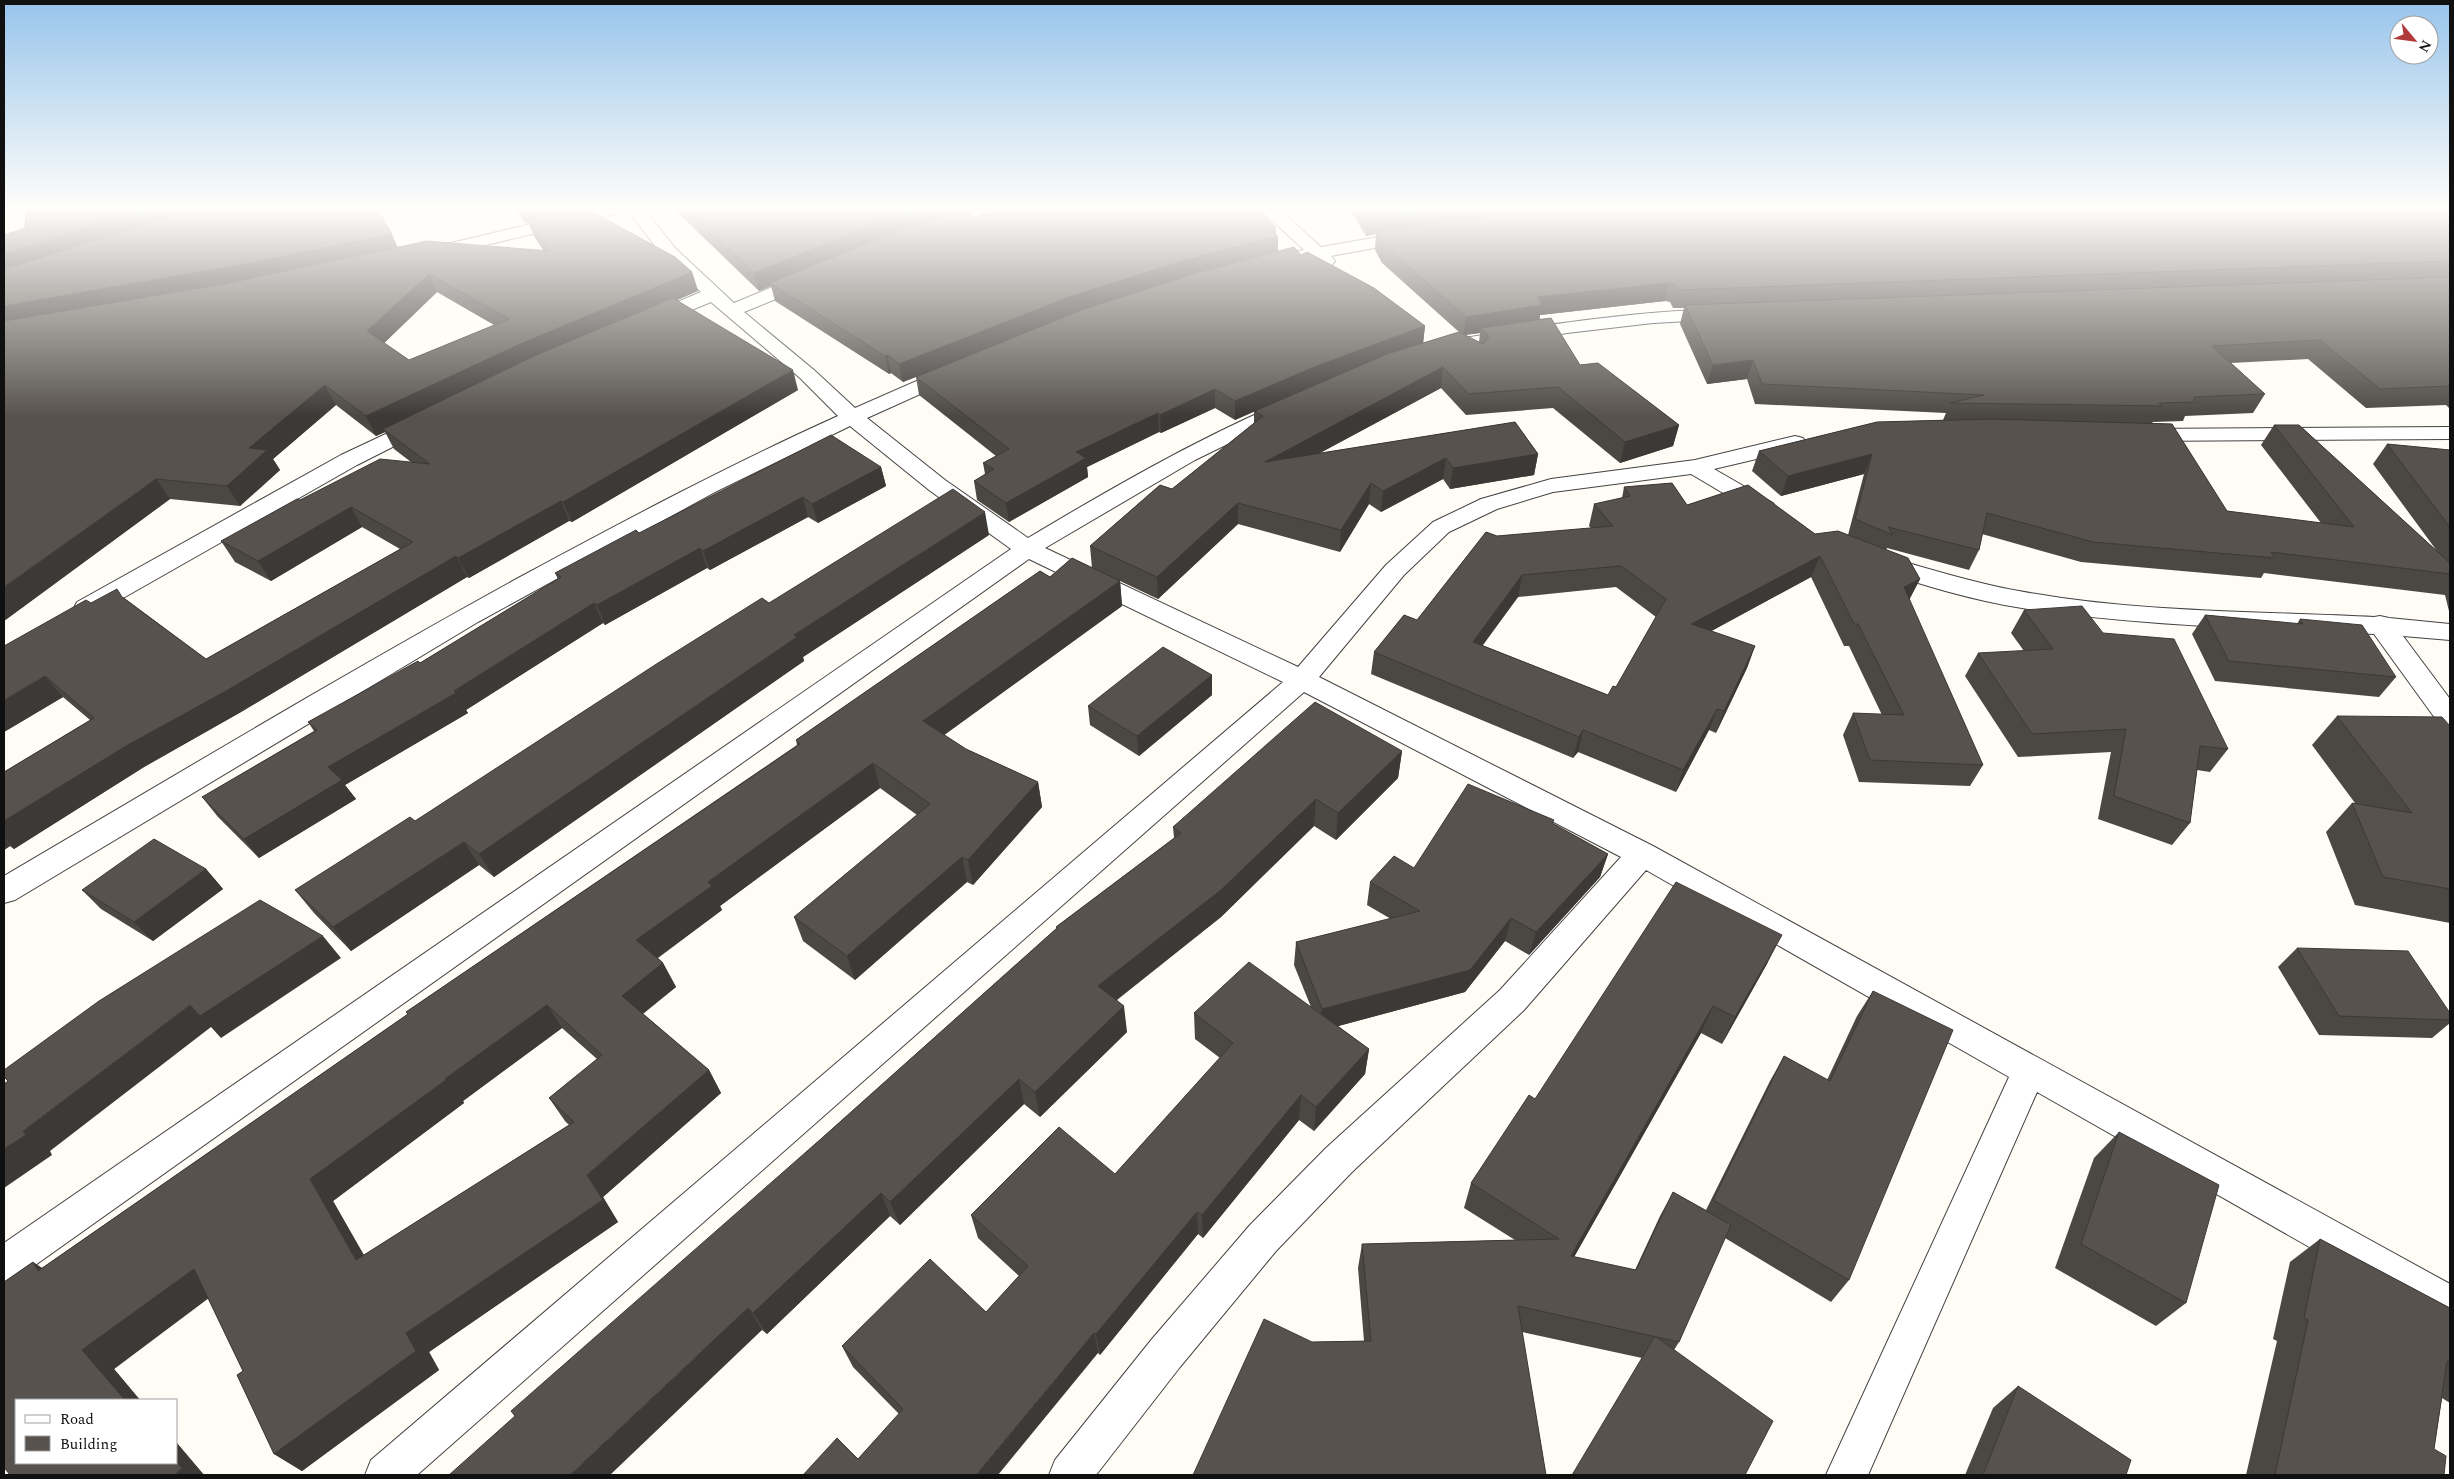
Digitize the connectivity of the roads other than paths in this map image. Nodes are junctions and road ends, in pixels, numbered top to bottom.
1 (698, 279) edge
2 (802, 279) edge
3 (722, 302) junction
4 (1745, 314) edge
5 (634, 327) edge
6 (1427, 346) edge
7 (968, 366) edge
8 (1307, 399) edge
9 (443, 412) edge
10 (851, 416) junction
11 (2450, 433) edge
12 (2119, 435) edge
13 (1816, 439) edge
14 (1695, 467) junction
15 (1783, 519) edge
16 (1026, 549) junction
17 (1859, 555) edge
18 (64, 620) edge
19 (2380, 624) junction
20 (2450, 632) edge
21 (1302, 680) junction
22 (2450, 718) edge
23 (1642, 854) junction
24 (4, 891) edge
25 (2029, 1071) junction
26 (4, 1265) edge
27 (2450, 1305) edge
28 (386, 1475) edge
29 (1070, 1475) edge
30 (1847, 1475) edge

1 - 3 street
2 - 3 street
3 - 5 street
3 - 10 street
4 - 6 street
7 - 10 street
8 - 16 street
9 - 18 street
10 - 16 street
10 - 24 street
11 - 12 street
13 - 14 street
14 - 15 street
14 - 21 street
16 - 21 street
16 - 26 street
17 - 19 street
19 - 20 street
19 - 22 street
21 - 23 street
21 - 28 street
23 - 25 street
23 - 29 street
25 - 27 street
25 - 30 street

